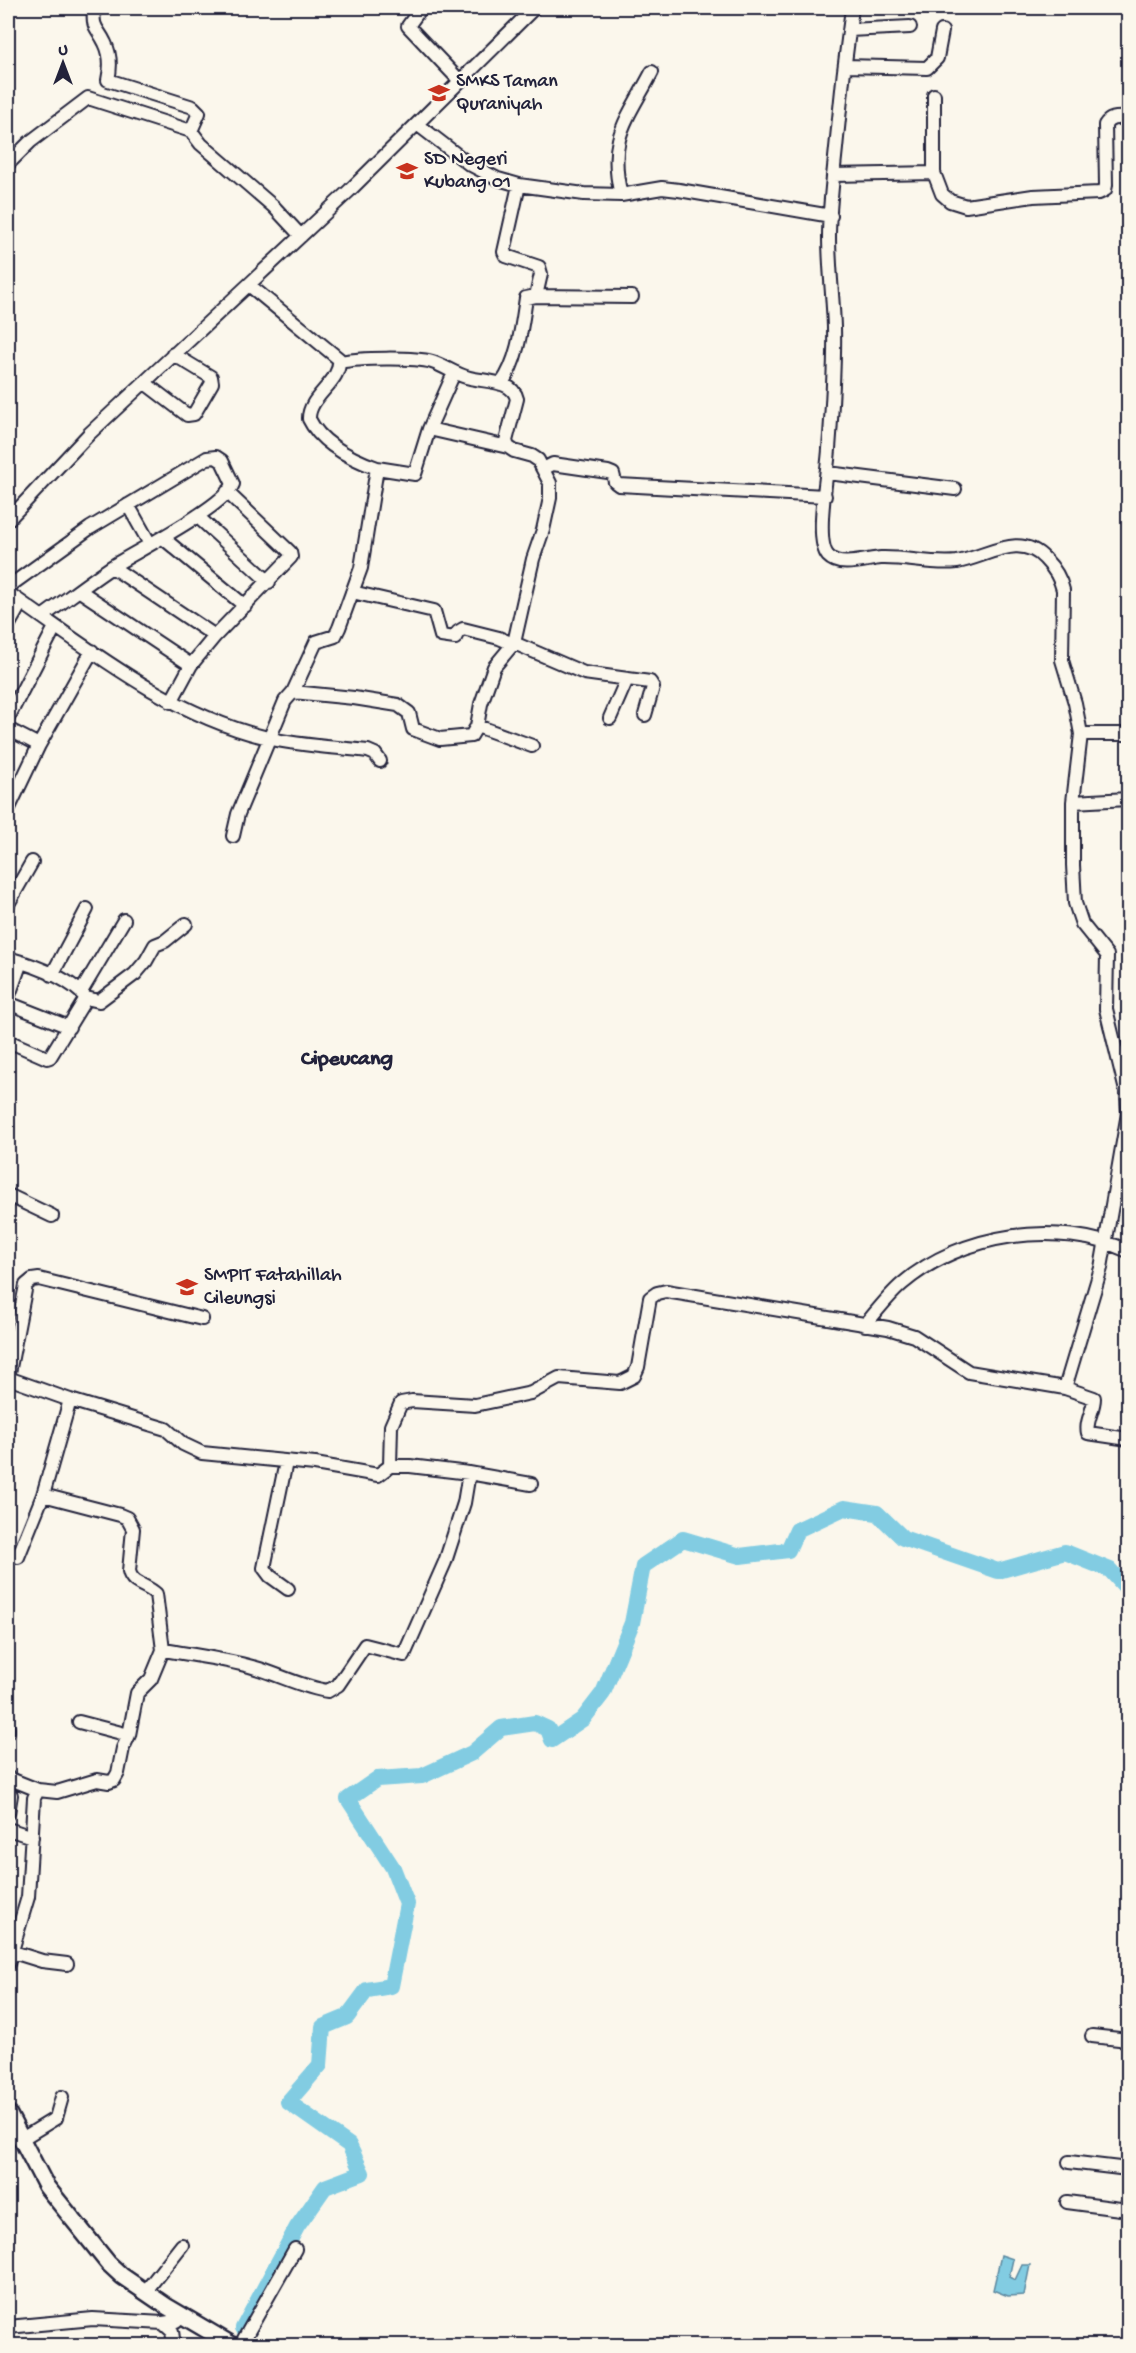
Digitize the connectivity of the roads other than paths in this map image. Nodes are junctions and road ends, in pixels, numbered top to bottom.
1 (94, 8) edge
2 (421, 8) edge
3 (852, 8) edge
4 (529, 9) edge
5 (910, 27) dead end
6 (849, 30) junction
7 (942, 31) dead end
8 (845, 66) junction
9 (652, 72) dead end
10 (460, 81) junction
11 (934, 95) dead end
12 (1128, 118) edge
13 (417, 124) junction
14 (190, 131) junction
15 (8, 164) edge
16 (934, 174) junction
17 (833, 175) junction
18 (519, 185) junction
19 (621, 195) junction
20 (831, 216) junction
21 (301, 236) junction
22 (249, 285) junction
23 (536, 296) junction
24 (632, 297) dead end
25 (173, 354) junction
26 (340, 362) junction
27 (453, 373) junction
28 (145, 383) junction
29 (501, 384) junction
30 (429, 429) junction
31 (508, 447) junction
32 (377, 468) junction
33 (543, 469) junction
34 (828, 472) junction
35 (955, 489) dead end
36 (227, 492) junction
37 (825, 496) junction
38 (128, 505) junction
39 (197, 516) junction
40 (8, 520) edge
41 (163, 538) junction
42 (150, 544) junction
43 (112, 567) junction
44 (268, 582) junction
45 (8, 587) edge
46 (80, 591) junction
47 (352, 592) junction
48 (8, 593) edge
49 (21, 603) junction
50 (245, 606) junction
51 (42, 617) junction
52 (8, 626) edge
53 (55, 627) junction
54 (215, 636) junction
55 (513, 644) junction
56 (92, 651) junction
57 (192, 665) junction
58 (627, 679) junction
59 (293, 692) junction
60 (171, 702) junction
61 (645, 716) dead end
62 (8, 718) edge
63 (610, 718) dead end
64 (477, 726) junction
65 (8, 729) edge
66 (1081, 734) junction
67 (1128, 734) edge
68 (270, 739) junction
69 (39, 745) junction
70 (532, 746) dead end
71 (380, 761) dead end
72 (1128, 799) edge
73 (1072, 802) junction
74 (8, 810) edge
75 (232, 836) dead end
76 (32, 862) dead end
77 (8, 904) edge
78 (87, 909) dead end
79 (124, 920) dead end
80 (186, 924) dead end
81 (8, 958) edge
82 (21, 962) junction
83 (52, 975) junction
84 (84, 995) junction
85 (8, 998) edge
86 (8, 1003) edge
87 (69, 1027) junction
88 (8, 1041) edge
89 (8, 1195) edge
90 (52, 1216) dead end
91 (1106, 1241) junction
92 (1128, 1251) edge
93 (202, 1319) dead end
94 (865, 1325) junction
95 (8, 1378) edge
96 (1065, 1389) junction
97 (70, 1400) junction
98 (1128, 1439) edge
99 (286, 1462) junction
100 (390, 1466) junction
101 (469, 1473) junction
102 (531, 1484) dead end
103 (43, 1496) junction
104 (18, 1557) dead end
105 (288, 1589) dead end
106 (163, 1650) junction
107 (79, 1722) dead end
108 (129, 1734) junction
109 (8, 1778) edge
110 (38, 1790) junction
111 (11, 1795) dead end
112 (8, 1813) edge
113 (8, 1829) edge
114 (32, 1837) junction
115 (13, 1952) junction
116 (8, 1964) edge
117 (68, 1964) dead end
118 (1092, 2036) dead end
119 (1128, 2040) edge
120 (62, 2097) dead end
121 (8, 2113) edge
122 (20, 2140) junction
123 (1069, 2162) dead end
124 (1128, 2169) edge
125 (1067, 2202) dead end
126 (1128, 2210) edge
127 (182, 2245) dead end
128 (295, 2249) dead end
129 (145, 2292) junction
130 (182, 2315) junction
131 (163, 2323) junction
132 (8, 2327) edge
133 (174, 2346) edge
134 (234, 2346) edge
135 (240, 2346) edge

1 - 14 street
2 - 10 street
3 - 6 street
4 - 10 street
5 - 6 street
6 - 8 street
7 - 8 street
8 - 17 street
9 - 19 street
10 - 13 street
11 - 16 street
12 - 16 street
13 - 18 street
13 - 21 street
14 - 15 street
14 - 21 street
16 - 17 street
17 - 20 street
18 - 19 street
18 - 23 street
19 - 20 street
20 - 34 street
21 - 22 street
22 - 25 street
22 - 26 street
23 - 24 street
23 - 29 street
25 - 28 street
25 - 28 street
26 - 27 street
26 - 32 street
27 - 29 street
27 - 30 street
28 - 40 street
29 - 31 street
30 - 31 street
30 - 32 street
31 - 33 street
32 - 47 street
33 - 37 street
33 - 55 street
34 - 35 street
34 - 37 street
36 - 38 street
36 - 39 street
36 - 44 street
37 - 66 street
38 - 42 street
38 - 45 street
39 - 41 street
39 - 44 street
41 - 42 street
41 - 50 street
42 - 43 street
43 - 46 street
43 - 54 street
44 - 50 street
46 - 51 street
46 - 57 street
47 - 55 street
47 - 59 street
48 - 49 street
49 - 51 street
49 - 52 street
50 - 54 street
51 - 53 street
53 - 56 street
53 - 62 street
54 - 57 street
55 - 58 street
55 - 64 street
56 - 60 street
56 - 69 street
57 - 60 street
58 - 61 street
58 - 63 street
59 - 64 street
59 - 68 street
60 - 68 street
64 - 70 street
65 - 69 street
66 - 67 street
66 - 73 street
68 - 71 street
68 - 75 street
69 - 74 street
72 - 73 street
73 - 91 street
76 - 77 street
78 - 83 street
79 - 84 street
80 - 84 street
81 - 82 street
82 - 83 street
82 - 85 street
83 - 84 street
84 - 87 street
86 - 87 street
87 - 88 street
89 - 90 street
91 - 92 street
91 - 94 street
91 - 96 street
93 - 95 street
94 - 96 street
94 - 100 street
95 - 97 street
96 - 98 street
97 - 99 street
97 - 103 street
99 - 100 street
99 - 105 street
100 - 101 street
101 - 102 street
101 - 106 street
103 - 104 street
103 - 106 street
106 - 108 street
107 - 108 street
108 - 110 street
109 - 110 street
110 - 114 street
111 - 112 street
113 - 114 street
114 - 115 street
115 - 116 street
115 - 117 street
118 - 119 street
120 - 122 street
121 - 122 main road
122 - 129 main road
123 - 124 street
125 - 126 street
127 - 129 street
128 - 135 street
129 - 130 main road
130 - 131 street
130 - 134 main road
131 - 132 street
131 - 133 street

